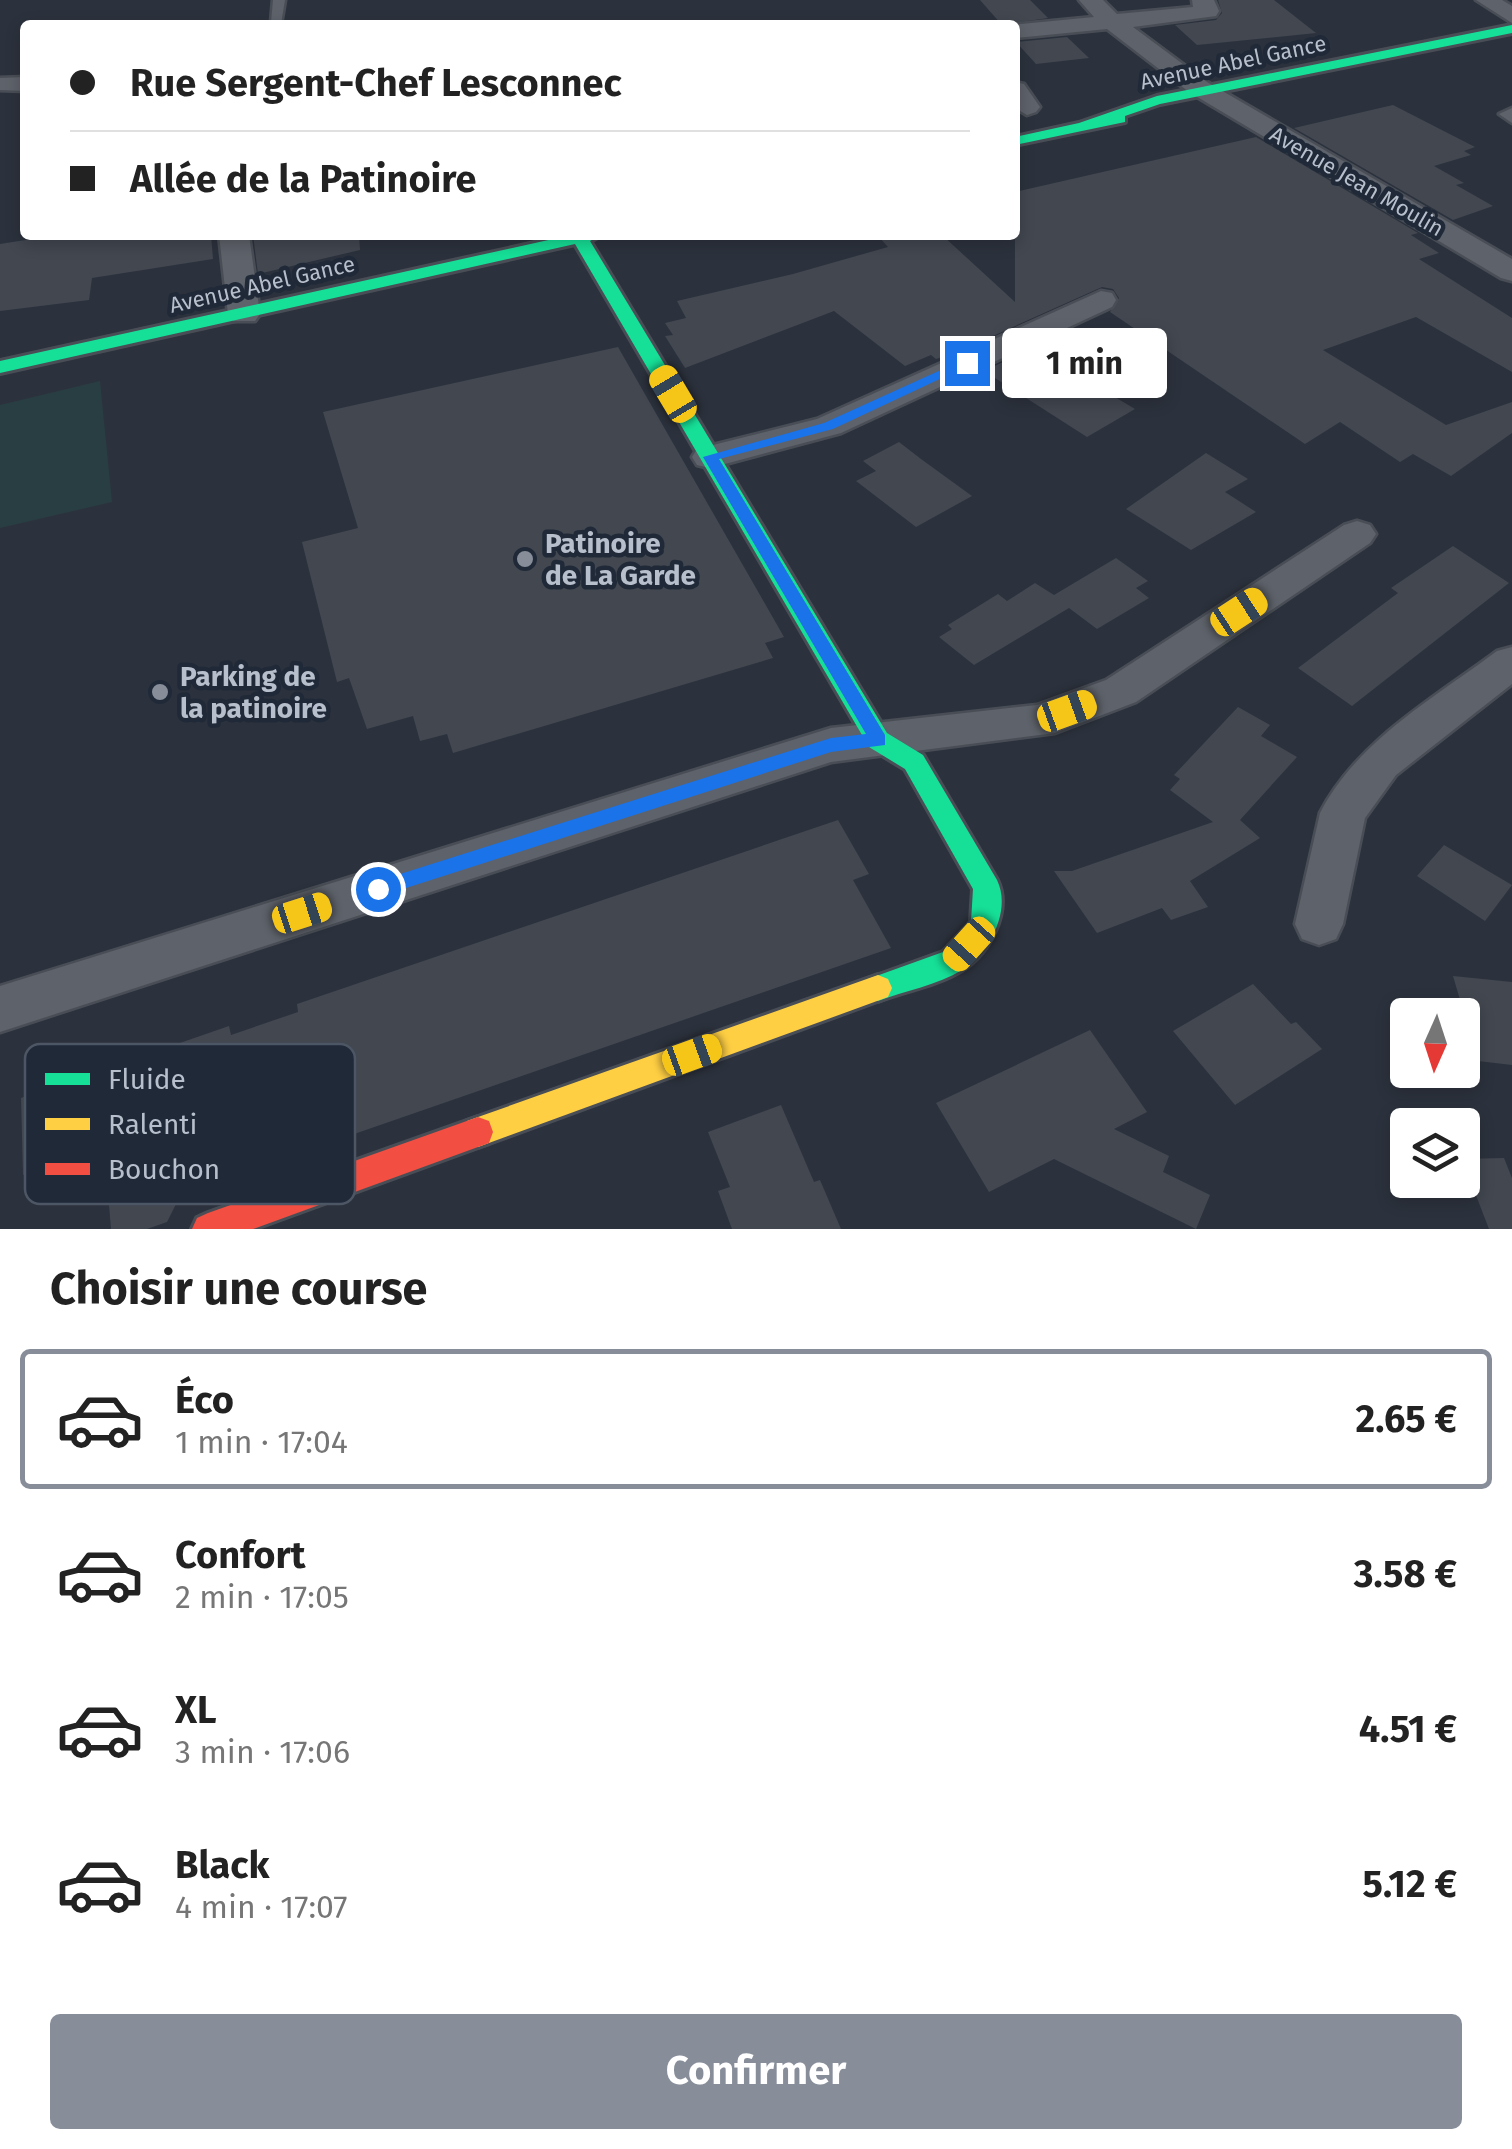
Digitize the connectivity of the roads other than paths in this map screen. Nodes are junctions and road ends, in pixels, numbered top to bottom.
1 (1090, 0) edge
2 (1203, 0) edge
3 (1487, 0) edge
4 (1512, 16) edge
5 (1112, 22) junction
6 (1512, 29) edge
7 (1020, 31) edge
8 (1211, 95) junction
9 (1020, 140) edge
10 (235, 240) edge
11 (568, 240) edge
12 (588, 240) edge
13 (1512, 272) edge
14 (1101, 300) dead end
15 (244, 314) junction
16 (0, 367) edge
17 (710, 457) junction
18 (1357, 534) dead end
19 (1512, 662) edge
20 (878, 740) junction
21 (1318, 924) dead end
22 (0, 1009) edge
23 (355, 1176) edge
24 (277, 1204) edge
25 (208, 1229) edge

1 - 5 street, Avenue Jean Moulin
2 - 5 street
3 - 4 street
5 - 7 street
5 - 8 street, Avenue Jean Moulin
6 - 8 street, Avenue Abel Gance
8 - 9 street, Avenue Abel Gance
8 - 13 street, Avenue Jean Moulin
10 - 15 street
11 - 15 street, Avenue Abel Gance
12 - 17 street
14 - 17 street
15 - 16 street, Avenue Abel Gance
17 - 20 street
18 - 20 street
19 - 21 street
20 - 22 street
20 - 23 street
24 - 25 street

